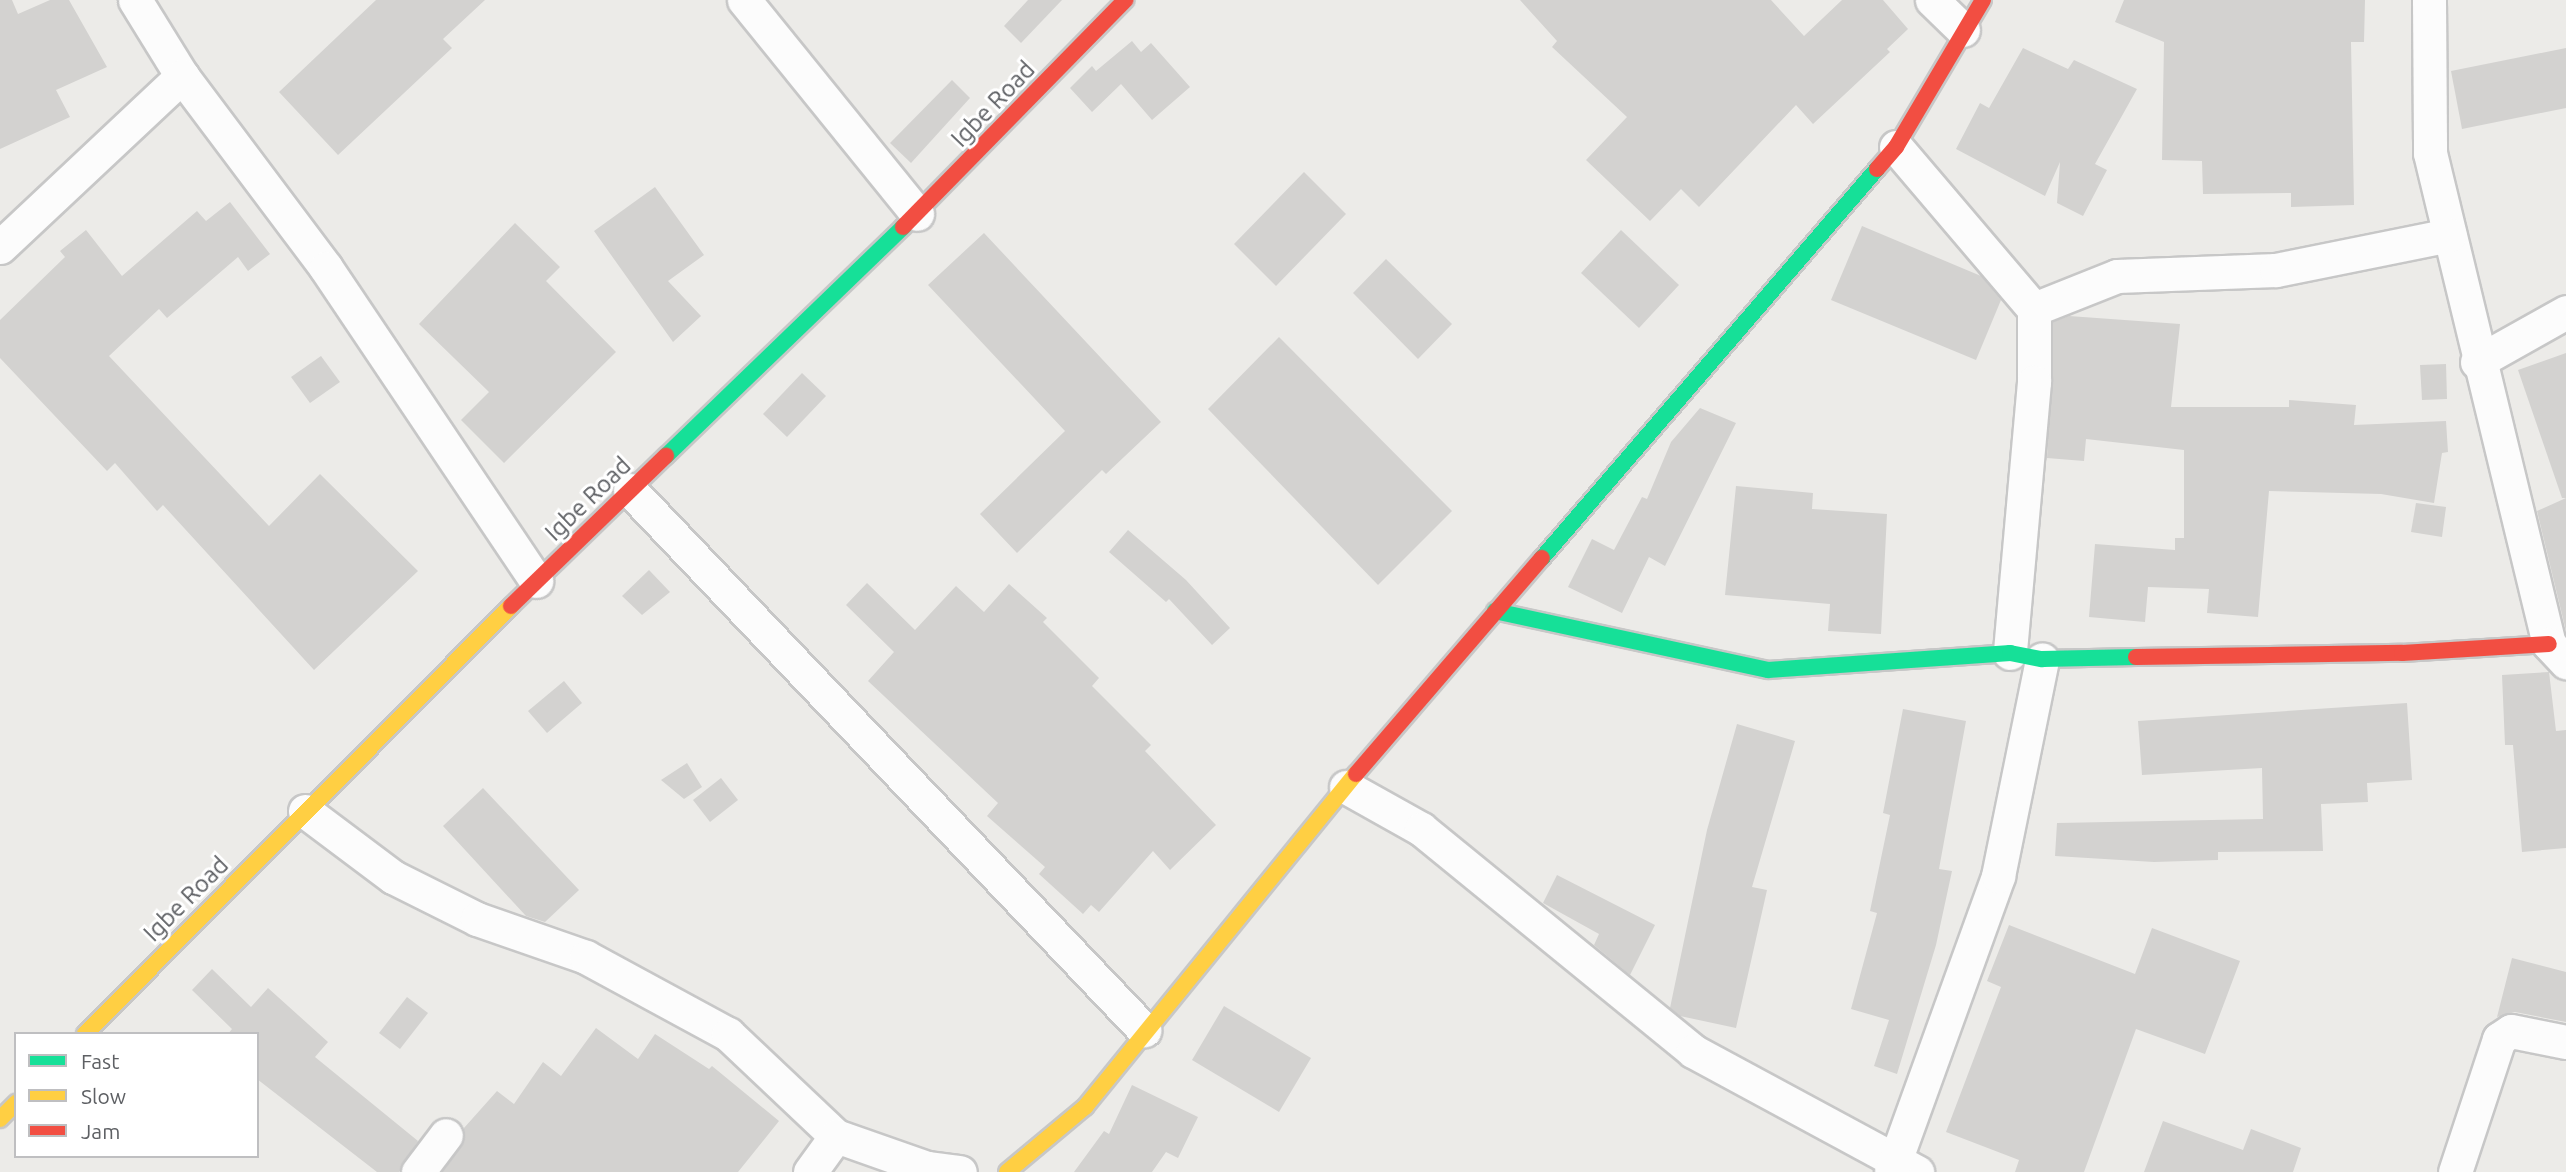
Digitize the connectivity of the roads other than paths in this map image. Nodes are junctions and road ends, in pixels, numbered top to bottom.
1 (135, 0) edge
2 (744, 0) edge
3 (1125, 0) edge
4 (1932, 0) edge
5 (1983, 0) edge
6 (2429, 0) edge
7 (1964, 30) junction
8 (182, 76) junction
9 (1896, 147) junction
10 (918, 214) junction
11 (2449, 235) junction
12 (0, 247) edge
13 (2034, 309) junction
14 (2566, 312) edge
15 (2477, 362) junction
16 (631, 490) junction
17 (536, 581) junction
18 (1495, 611) junction
19 (2010, 653) junction
20 (2557, 653) edge
21 (2042, 659) junction
22 (1346, 787) junction
23 (305, 811) junction
24 (1144, 1030) junction
25 (87, 1032) edge
26 (2566, 1042) edge
27 (14, 1105) edge
28 (0, 1119) edge
29 (446, 1135) dead end
30 (836, 1136) junction
31 (1901, 1168) edge
32 (418, 1172) edge
33 (810, 1172) edge
34 (960, 1172) edge
35 (1007, 1172) edge
36 (2455, 1172) edge

1 - 8 street
2 - 10 street
3 - 10 street, Igbe Road
4 - 7 street
5 - 7 street
6 - 11 street
7 - 9 street
8 - 12 street
8 - 17 street
9 - 13 street
9 - 18 street
10 - 16 street, Igbe Road
11 - 13 street
11 - 15 street
13 - 19 street
14 - 15 street
15 - 20 street
16 - 17 street, Igbe Road
16 - 24 street
17 - 23 street, Igbe Road
18 - 19 street
18 - 22 street
19 - 21 street
20 - 21 street
21 - 31 street
22 - 24 street
22 - 31 street
23 - 25 street, Igbe Road
23 - 30 street
24 - 35 street
26 - 36 street
27 - 28 street
29 - 32 street
30 - 33 street
30 - 34 street

